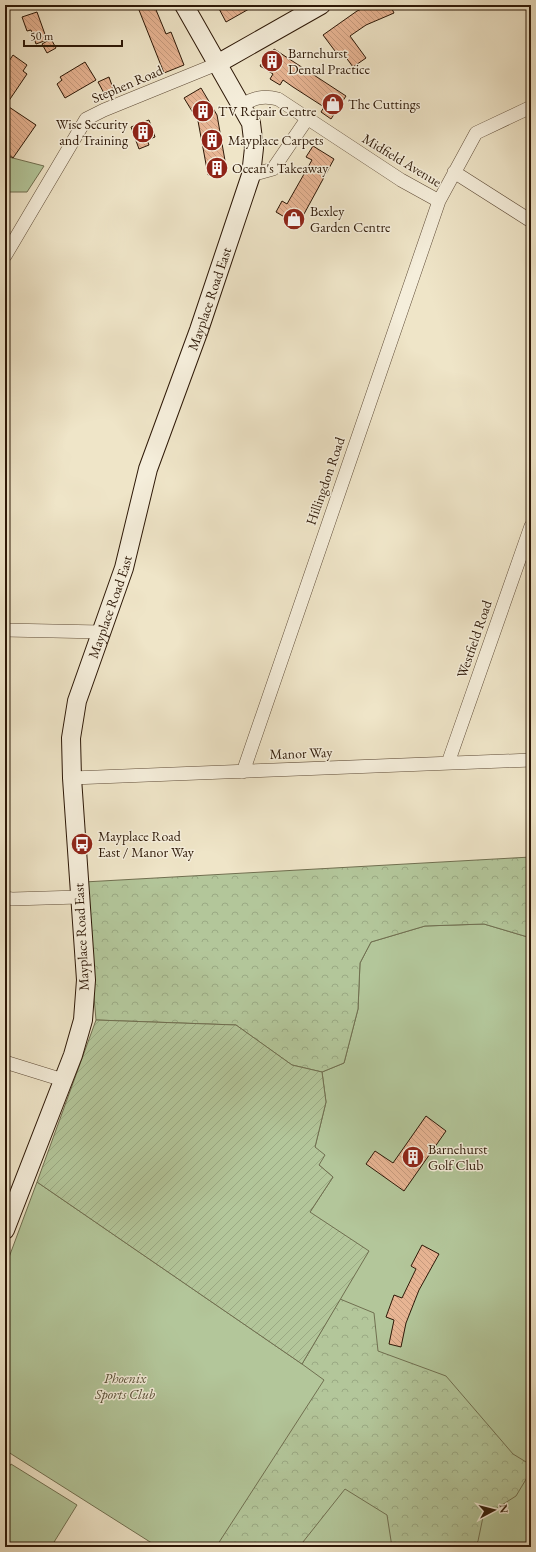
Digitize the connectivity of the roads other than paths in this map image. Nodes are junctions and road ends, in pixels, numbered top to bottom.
1 (184, 5) edge
2 (321, 5) edge
3 (217, 64) junction
4 (242, 105) junction
5 (531, 107) edge
6 (307, 119) junction
7 (454, 172) junction
8 (251, 175) junction
9 (439, 201) junction
10 (531, 221) edge
11 (5, 256) edge
12 (531, 526) edge
13 (5, 630) edge
14 (101, 632) junction
15 (531, 760) edge
16 (448, 763) junction
17 (243, 772) junction
18 (72, 778) junction
19 (79, 897) junction
20 (5, 898) edge
21 (5, 1062) edge
22 (62, 1080) junction
23 (5, 1230) edge

1 - 3 street, Mayplace Road East
2 - 3 street
3 - 4 street, Mayplace Road East
3 - 11 street, Stephen Road
4 - 6 street, Midfield Avenue
4 - 8 street, Mayplace Road East
5 - 7 street
6 - 8 street
6 - 9 street, Midfield Avenue
7 - 9 street, Midfield Avenue
7 - 10 street, Midfield Avenue
8 - 14 street, Mayplace Road East
9 - 17 street, Hillingdon Road
12 - 16 street, Westfield Road
13 - 14 street
14 - 18 street, Mayplace Road East
15 - 16 street, Manor Way
16 - 17 street, Manor Way
17 - 18 street, Manor Way
18 - 19 street, Mayplace Road East
19 - 20 street
19 - 22 street, Mayplace Road East
21 - 22 street
22 - 23 street, Mayplace Road East

